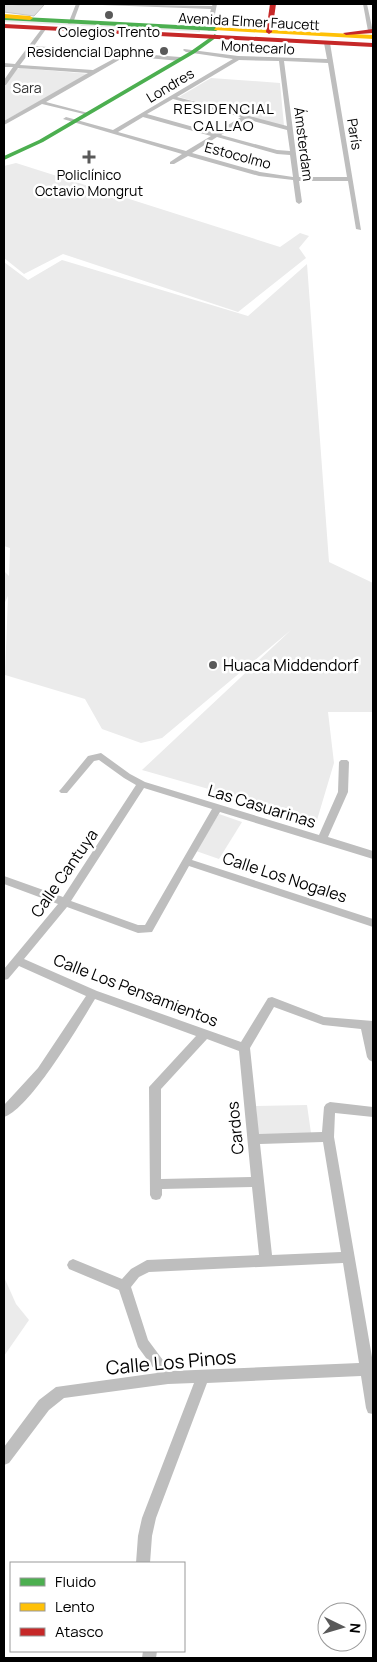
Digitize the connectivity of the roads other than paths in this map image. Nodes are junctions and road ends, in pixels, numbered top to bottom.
1 (78, 4) edge
2 (102, 4) edge
3 (128, 4) edge
4 (264, 4) edge
5 (274, 4) edge
6 (365, 4) edge
7 (215, 6) edge
8 (71, 21) junction
9 (7, 22) edge
10 (44, 29) junction
11 (259, 32) junction
12 (211, 33) junction
13 (372, 33) edge
14 (347, 39) junction
15 (294, 40) junction
16 (327, 43) junction
17 (30, 47) junction
18 (124, 55) junction
19 (183, 55) junction
20 (238, 58) junction
21 (281, 59) junction
22 (330, 61) junction
23 (4, 65) edge
24 (16, 66) junction
25 (94, 72) junction
26 (4, 84) edge
27 (172, 97) junction
28 (41, 102) junction
29 (143, 115) junction
30 (76, 117) junction
31 (244, 117) junction
32 (4, 123) edge
33 (290, 129) junction
34 (114, 132) junction
35 (216, 135) junction
36 (187, 153) junction
37 (292, 153) junction
38 (8, 156) edge
39 (172, 163) dead end
40 (296, 179) junction
41 (349, 179) junction
42 (299, 202) dead end
43 (359, 229) dead end
44 (344, 762) dead end
45 (142, 784) junction
46 (64, 791) dead end
47 (217, 808) junction
48 (322, 839) junction
49 (373, 855) edge
50 (187, 862) junction
51 (4, 880) edge
52 (65, 902) junction
53 (373, 923) edge
54 (18, 961) junction
55 (4, 976) edge
56 (93, 994) junction
57 (370, 1025) edge
58 (205, 1034) junction
59 (244, 1048) junction
60 (373, 1057) edge
61 (4, 1112) edge
62 (373, 1112) edge
63 (328, 1137) junction
64 (253, 1139) junction
65 (257, 1182) junction
66 (349, 1257) junction
67 (266, 1261) junction
68 (73, 1264) dead end
69 (124, 1286) junction
70 (370, 1369) edge
71 (203, 1376) junction
72 (168, 1378) junction
73 (373, 1408) edge
74 (4, 1458) edge
75 (143, 1562) edge

1 - 8 street
2 - 3 street
3 - 7 street
4 - 11 main road
5 - 11 main road
6 - 13 street
7 - 12 street
8 - 9 main road, Avenida Elmer Faucett
8 - 12 main road, Avenida Elmer Faucett
9 - 10 main road, Avenida Elmer Faucett
9 - 12 main road, Avenida Elmer Faucett
10 - 12 main road, Avenida Elmer Faucett
10 - 17 street
11 - 12 main road, Avenida Elmer Faucett
11 - 12 main road, Avenida Elmer Faucett
11 - 13 main road, Avenida Elmer Faucett
11 - 14 main road, Avenida Elmer Faucett
11 - 15 main road, Avenida Elmer Faucett
12 - 15 main road, Avenida Elmer Faucett
12 - 19 main road
13 - 14 main road, Avenida Elmer Faucett
14 - 15 main road, Avenida Elmer Faucett
14 - 16 main road, Avenida Elmer Faucett
15 - 16 main road, Avenida Elmer Faucett
16 - 22 street, París
17 - 18 street, Montecarlo
17 - 24 street
18 - 19 street, Montecarlo
18 - 25 street
19 - 20 street, Montecarlo
19 - 30 main road
20 - 21 street, Montecarlo
20 - 27 street, Londres
21 - 22 street, Montecarlo
21 - 33 street, Ámsterdam
22 - 41 street, París
23 - 24 street
24 - 25 street
24 - 26 street
25 - 28 street
27 - 29 street, Londres
27 - 31 street
28 - 30 street, Estocolmo
28 - 32 street
29 - 34 street, Londres
29 - 35 street
30 - 34 street, Estocolmo
30 - 38 main road
31 - 33 street
31 - 35 street
33 - 37 street, Ámsterdam
34 - 36 street, Estocolmo
35 - 36 street
35 - 37 street
36 - 39 street
36 - 40 street, Estocolmo
37 - 40 street, Ámsterdam
40 - 41 street, Estocolmo
40 - 42 street, Ámsterdam
41 - 43 street, París
44 - 48 street
45 - 46 street, Las Casuarinas
45 - 47 street, Las Casuarinas
45 - 52 street, Calle Cantuya
47 - 48 street, Las Casuarinas
47 - 50 street
48 - 49 street, Las Casuarinas
50 - 52 street
50 - 53 street, Calle Los Nogales
51 - 52 street
52 - 54 street, Calle Cantuya
54 - 55 street, Calle Cantuya
54 - 56 street, Calle Los Pensamientos
56 - 58 street, Calle Los Pensamientos
56 - 61 street
57 - 59 street
57 - 60 street
58 - 59 street, Calle Los Pensamientos
58 - 65 street
59 - 64 street, Cardos
62 - 63 street
63 - 64 street
63 - 66 street
64 - 65 street, Cardos
65 - 67 street, Cardos
66 - 67 street
66 - 70 street
67 - 69 street
68 - 69 street
69 - 72 street
70 - 71 street, Calle Los Pinos
70 - 73 street
71 - 72 street, Calle Los Pinos
71 - 75 street
72 - 74 street, Calle Los Pinos

